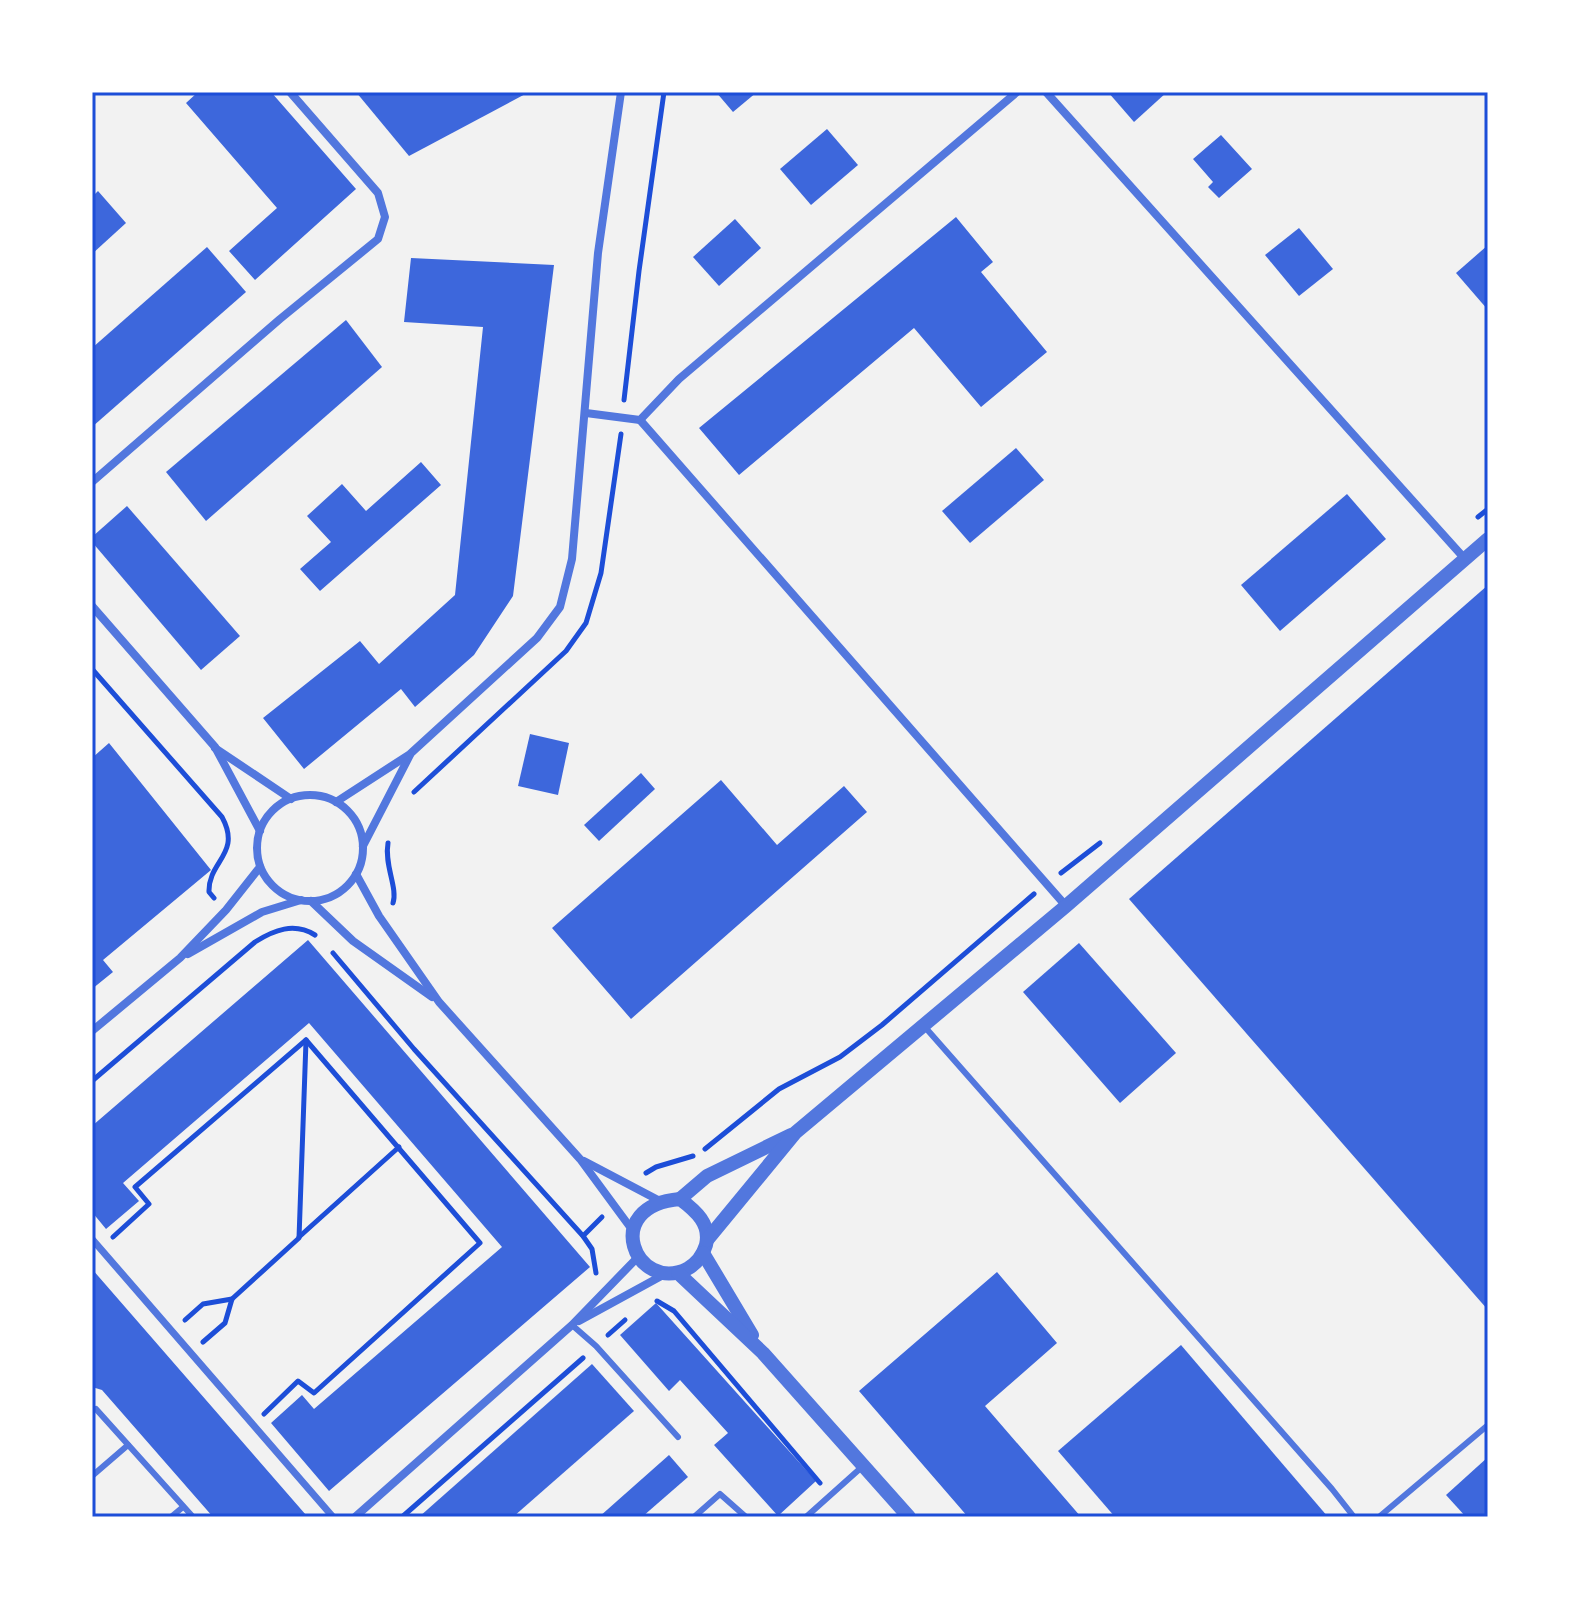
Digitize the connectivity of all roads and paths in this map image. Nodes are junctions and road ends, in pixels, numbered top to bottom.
1 (290, 92) edge
2 (621, 92) edge
3 (1017, 92) edge
4 (1046, 92) edge
5 (586, 413) junction
6 (640, 420) junction
7 (92, 482) edge
8 (1488, 509) edge
9 (1488, 539) edge
10 (1449, 540) junction
11 (1465, 559) junction
12 (92, 606) edge
13 (92, 669) edge
14 (215, 747) junction
15 (410, 754) junction
16 (291, 799) junction
17 (336, 802) junction
18 (260, 831) junction
19 (1101, 842) dead end
20 (363, 848) junction
21 (260, 867) junction
22 (356, 874) junction
23 (1047, 884) junction
24 (209, 892) dead end
25 (306, 901) junction
26 (1066, 906) junction
27 (324, 942) dead end
28 (330, 949) dead end
29 (180, 958) junction
30 (439, 1002) junction
31 (924, 1026) junction
32 (92, 1031) edge
33 (306, 1040) junction
34 (92, 1081) edge
35 (795, 1133) junction
36 (399, 1147) junction
37 (580, 1159) junction
38 (645, 1174) dead end
39 (680, 1199) junction
40 (660, 1201) junction
41 (633, 1231) junction
42 (299, 1238) junction
43 (92, 1239) edge
44 (705, 1247) junction
45 (100, 1248) junction
46 (638, 1257) junction
47 (595, 1273) dead end
48 (672, 1274) junction
49 (232, 1299) junction
50 (572, 1325) junction
51 (172, 1331) junction
52 (190, 1353) junction
53 (763, 1353) junction
54 (96, 1409) dead end
55 (253, 1425) junction
56 (1488, 1425) edge
57 (678, 1437) dead end
58 (128, 1445) junction
59 (863, 1466) junction
60 (92, 1476) edge
61 (183, 1507) junction
62 (171, 1517) edge
63 (193, 1517) edge
64 (333, 1517) edge
65 (355, 1517) edge
66 (694, 1517) edge
67 (746, 1517) edge
68 (806, 1517) edge
69 (909, 1517) edge
70 (1354, 1517) edge
71 (1379, 1517) edge

1 - 7 street
2 - 5 street
3 - 6 street
4 - 10 street
5 - 6 street
5 - 15 street
6 - 23 street
8 - 10 path
9 - 11 street
10 - 11 street
11 - 26 street
12 - 14 street
13 - 24 path
14 - 16 street
14 - 18 street
15 - 17 street
15 - 20 street
16 - 17 street
16 - 18 street
17 - 20 street
18 - 21 street
19 - 23 path
20 - 22 street
21 - 25 street
21 - 29 street
22 - 25 street
22 - 30 street
23 - 26 street
23 - 38 path
25 - 29 street
25 - 30 street
26 - 31 street
27 - 34 path
28 - 47 path
29 - 32 street
30 - 37 street
31 - 35 street
31 - 70 lane
33 - 36 path
33 - 42 path
33 - 45 path
35 - 39 street
35 - 44 street
36 - 42 path
36 - 55 path
37 - 40 street
37 - 41 street
39 - 40 street
39 - 44 street
40 - 41 street
41 - 46 street
42 - 49 path
43 - 45 street
44 - 48 street
44 - 53 street
45 - 51 street
46 - 48 street
46 - 50 street
48 - 50 street
48 - 53 street
49 - 51 path
49 - 52 path
50 - 57 lane
50 - 65 street
51 - 52 street
52 - 55 street
53 - 59 street
54 - 58 lane
55 - 64 street
56 - 71 lane
58 - 60 lane
58 - 61 lane
59 - 68 lane
59 - 69 street
61 - 62 lane
61 - 63 lane
66 - 67 lane

